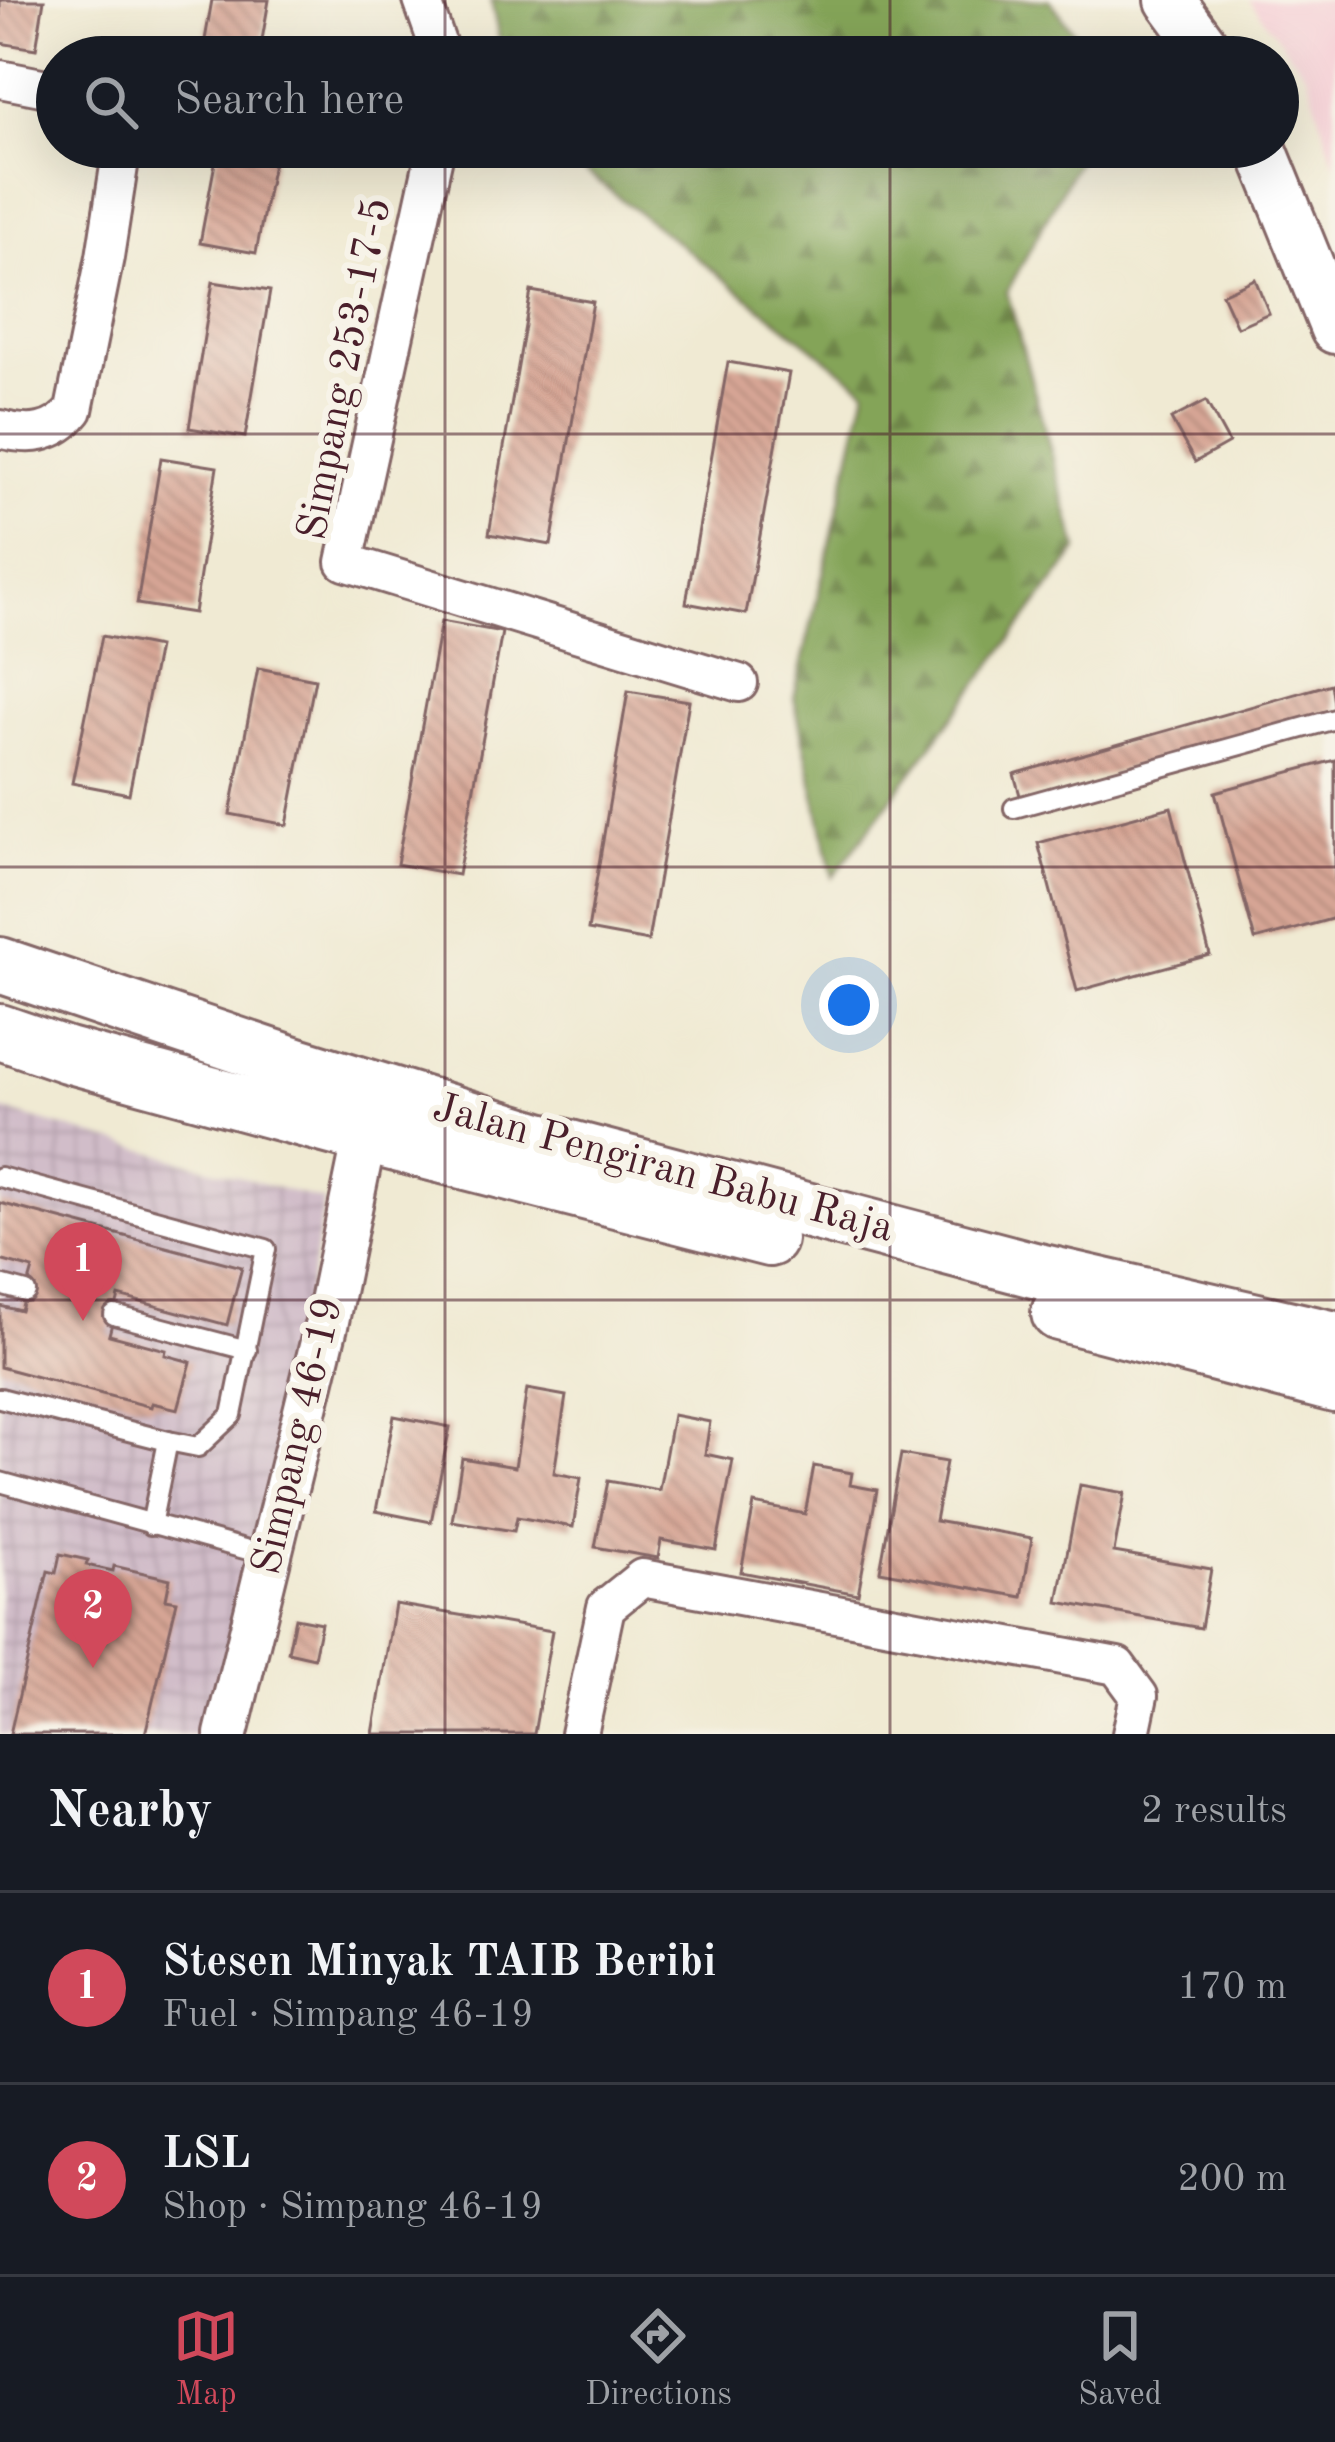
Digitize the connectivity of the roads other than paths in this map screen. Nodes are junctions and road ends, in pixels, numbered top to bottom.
1 (422, 0) edge
2 (1170, 0) edge
3 (435, 36) edge
4 (1196, 36) edge
5 (0, 79) edge
6 (36, 86) edge
7 (119, 168) edge
8 (431, 168) edge
9 (1270, 168) edge
10 (1335, 329) edge
11 (0, 429) edge
12 (740, 683) dead end
13 (1335, 719) edge
14 (1014, 808) dead end
15 (0, 965) edge
16 (0, 1032) edge
17 (365, 1136) junction
18 (0, 1177) edge
19 (0, 1285) edge
20 (26, 1292) dead end
21 (114, 1315) dead end
22 (1335, 1339) edge
23 (247, 1350) junction
24 (1335, 1385) edge
25 (0, 1398) edge
26 (168, 1442) junction
27 (0, 1482) edge
28 (151, 1525) junction
29 (270, 1556) junction
30 (226, 1734) edge
31 (579, 1734) edge
32 (1131, 1734) edge

1 - 3 street
2 - 4 main road
5 - 6 street
7 - 11 street
8 - 12 street, Simpang 253-17-5
9 - 10 main road
13 - 14 lane
15 - 22 main road, Jalan Pengiran Babu Raja
16 - 17 main road, Jalan Pengiran Babu Raja
17 - 24 main road, Jalan Pengiran Babu Raja
17 - 29 street, Simpang 46-19
18 - 23 lane
19 - 20 lane
21 - 23 lane
23 - 26 lane
25 - 26 lane
26 - 28 lane
27 - 28 lane
28 - 29 lane
29 - 30 street, Simpang 46-19
31 - 32 street

